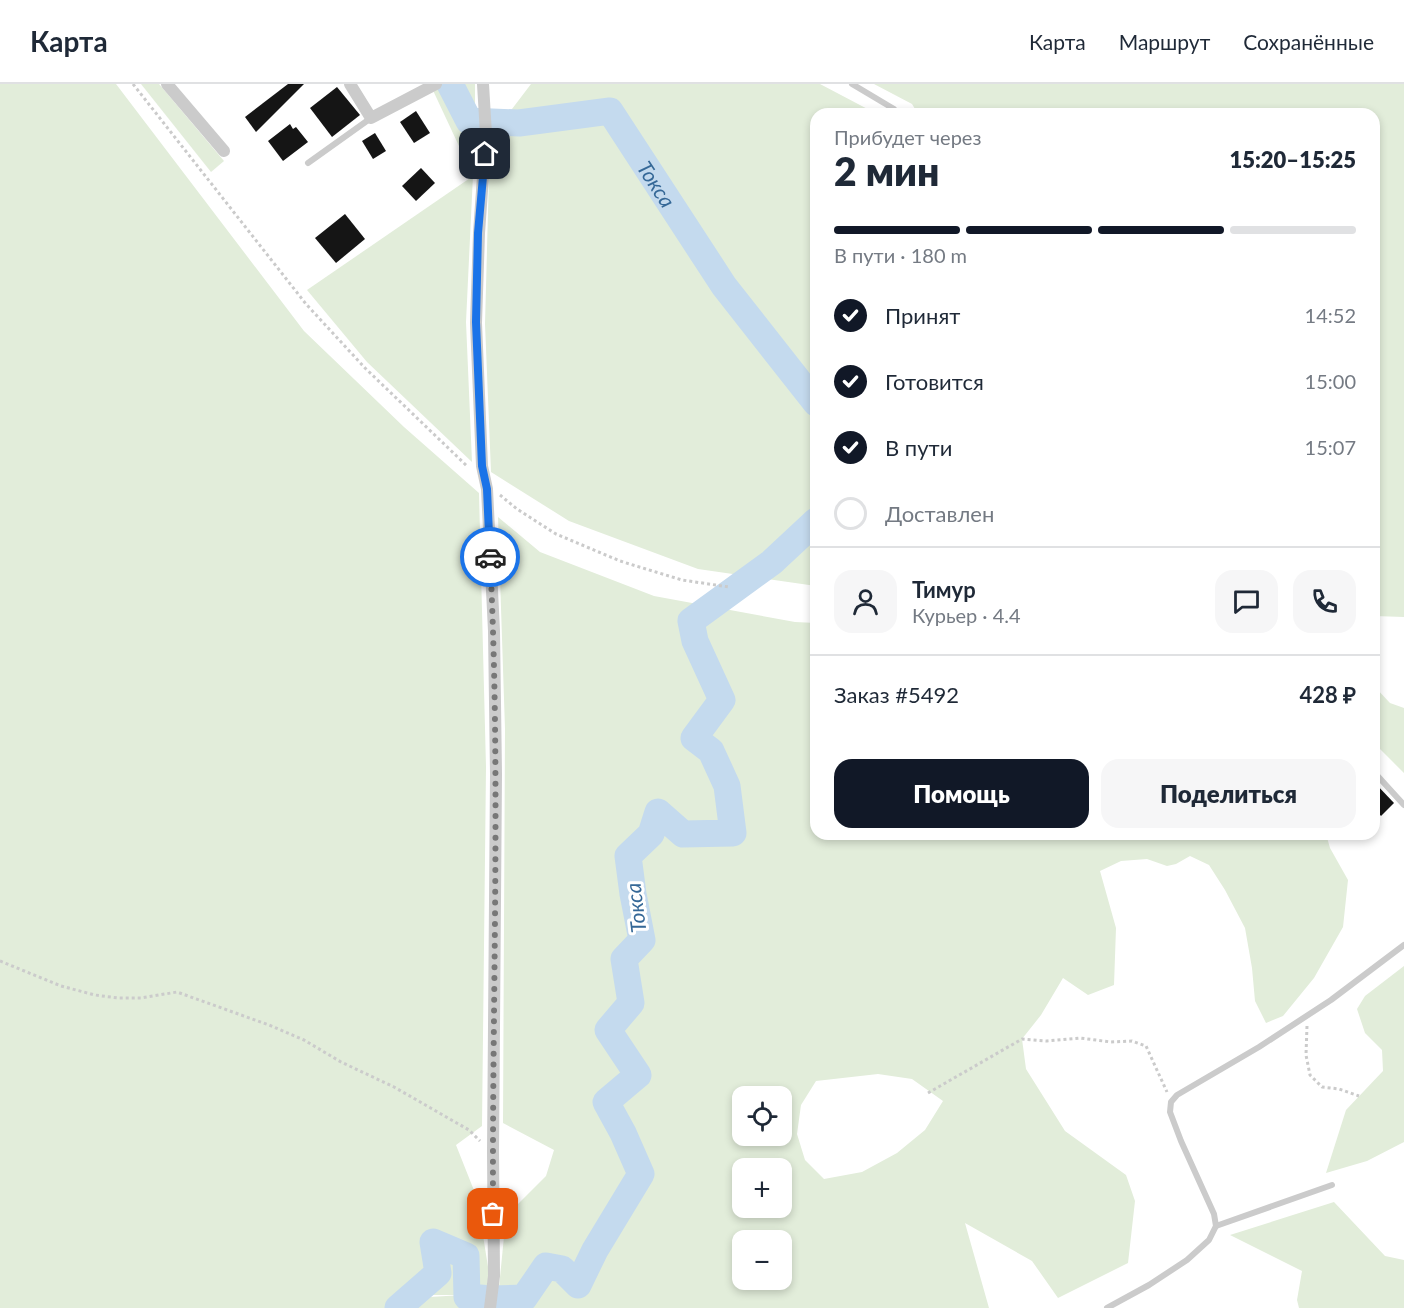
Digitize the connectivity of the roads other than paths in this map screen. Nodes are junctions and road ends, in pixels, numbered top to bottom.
1 (167, 84) edge
2 (350, 84) edge
3 (436, 84) edge
4 (483, 84) edge
5 (852, 84) edge
6 (892, 108) edge
7 (370, 118) junction
8 (224, 151) dead end
9 (308, 163) dead end
10 (1380, 779) edge
11 (1404, 805) edge
12 (1404, 945) edge
13 (1332, 1185) dead end
14 (1216, 1226) junction
15 (490, 1308) edge
16 (1107, 1308) edge

1 - 8 street
2 - 7 street
3 - 7 street
4 - 15 street
5 - 6 lane
7 - 9 lane
10 - 11 lane
12 - 14 lane
13 - 14 lane
14 - 16 lane

